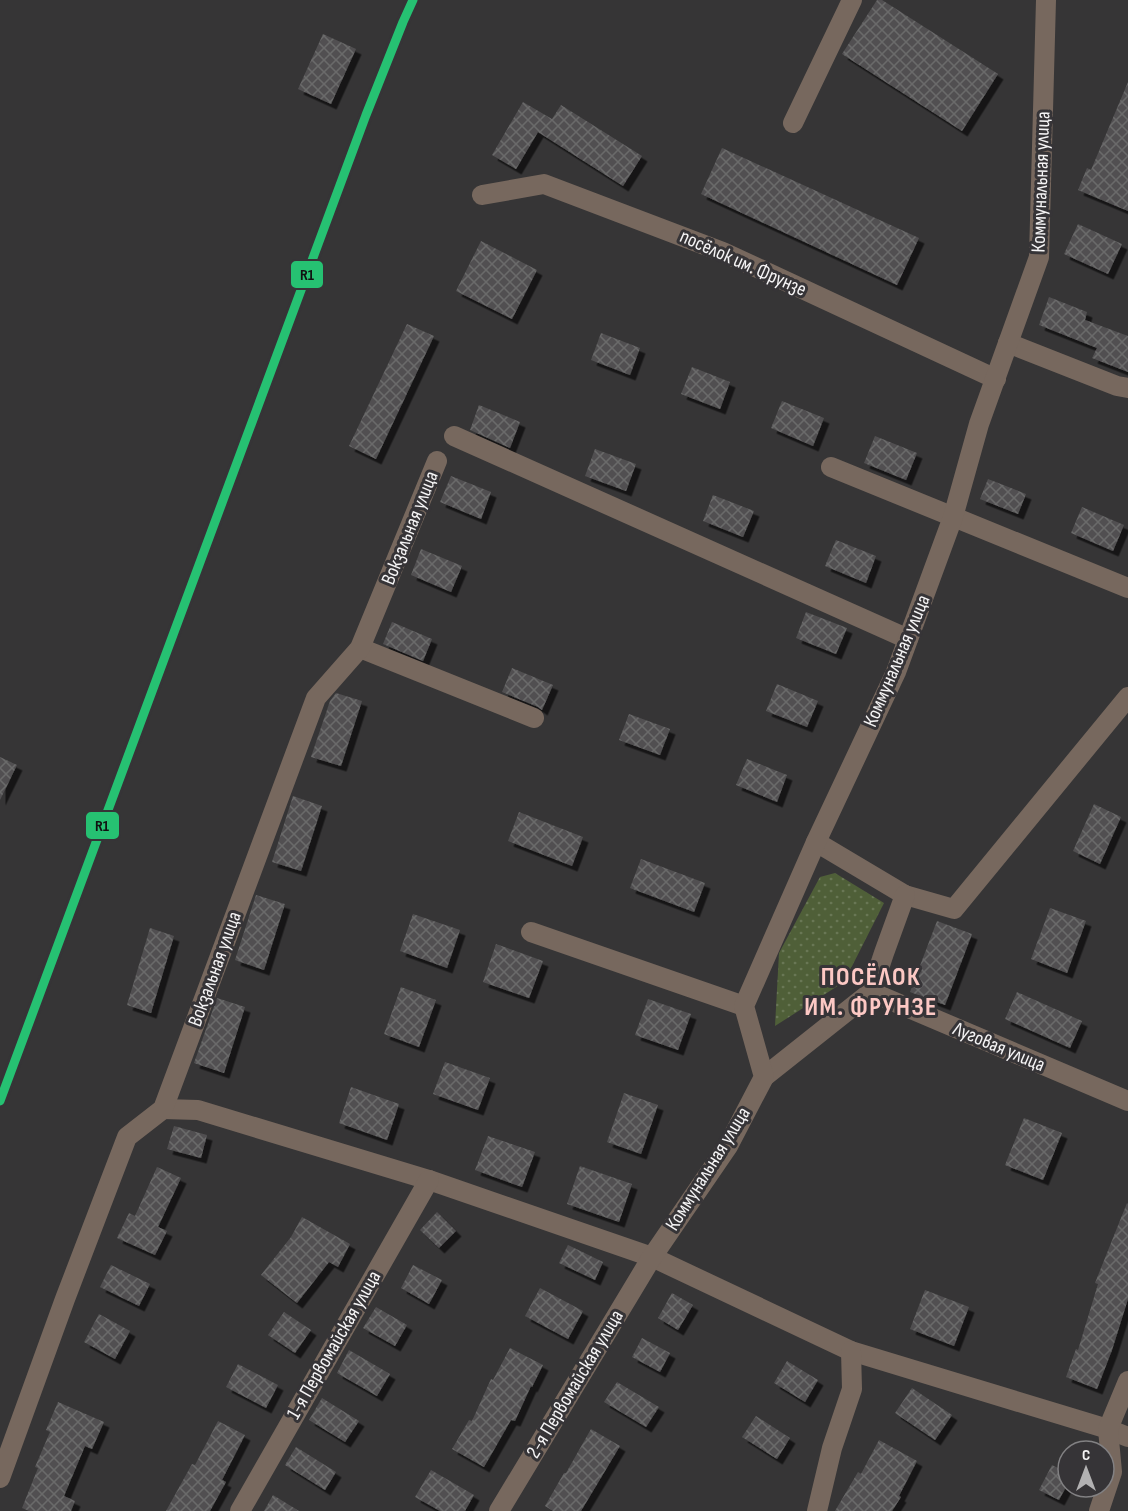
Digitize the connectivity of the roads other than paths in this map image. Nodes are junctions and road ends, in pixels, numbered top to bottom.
1 (852, 0) edge
2 (1046, 0) edge
3 (793, 123) dead end
4 (482, 195) dead end
5 (1008, 344) junction
6 (996, 379) junction
7 (1128, 388) edge
8 (454, 436) dead end
9 (437, 461) dead end
10 (831, 467) dead end
11 (953, 517) junction
12 (1128, 588) edge
13 (909, 639) junction
14 (360, 648) junction
15 (1128, 697) edge
16 (534, 718) dead end
17 (816, 842) junction
18 (905, 895) junction
19 (531, 932) dead end
20 (871, 992) junction
21 (744, 1006) junction
22 (764, 1077) junction
23 (1128, 1101) edge
24 (163, 1109) junction
25 (429, 1180) junction
26 (652, 1257) junction
27 (852, 1351) junction
28 (1128, 1381) edge
29 (1108, 1429) junction
30 (1128, 1437) edge
31 (0, 1478) edge
32 (240, 1511) edge
33 (499, 1511) edge
34 (817, 1511) edge
35 (1100, 1511) edge

1 - 3 street
2 - 5 street, Коммунальная улица
4 - 6 street, посёлок им. Фрунзе
5 - 6 street, Коммунальная улица
5 - 7 street
6 - 11 street, Коммунальная улица
8 - 13 street
9 - 14 street, Вокзальная улица
10 - 11 street
11 - 12 street
11 - 13 street, Коммунальная улица
13 - 17 street, Коммунальная улица
14 - 16 street
14 - 24 street, Вокзальная улица
15 - 18 street
17 - 18 street
17 - 21 street, Коммунальная улица
18 - 20 street
19 - 21 street
20 - 22 street
20 - 23 street, Луговая улица
21 - 22 street
22 - 26 street, Коммунальная улица
24 - 25 street
24 - 31 street
25 - 26 street
25 - 32 street, 1-я Первомайская улица
26 - 27 street
26 - 33 street, 2-я Первомайская улица
27 - 29 street
27 - 34 street
28 - 29 street
29 - 30 street
29 - 35 street

